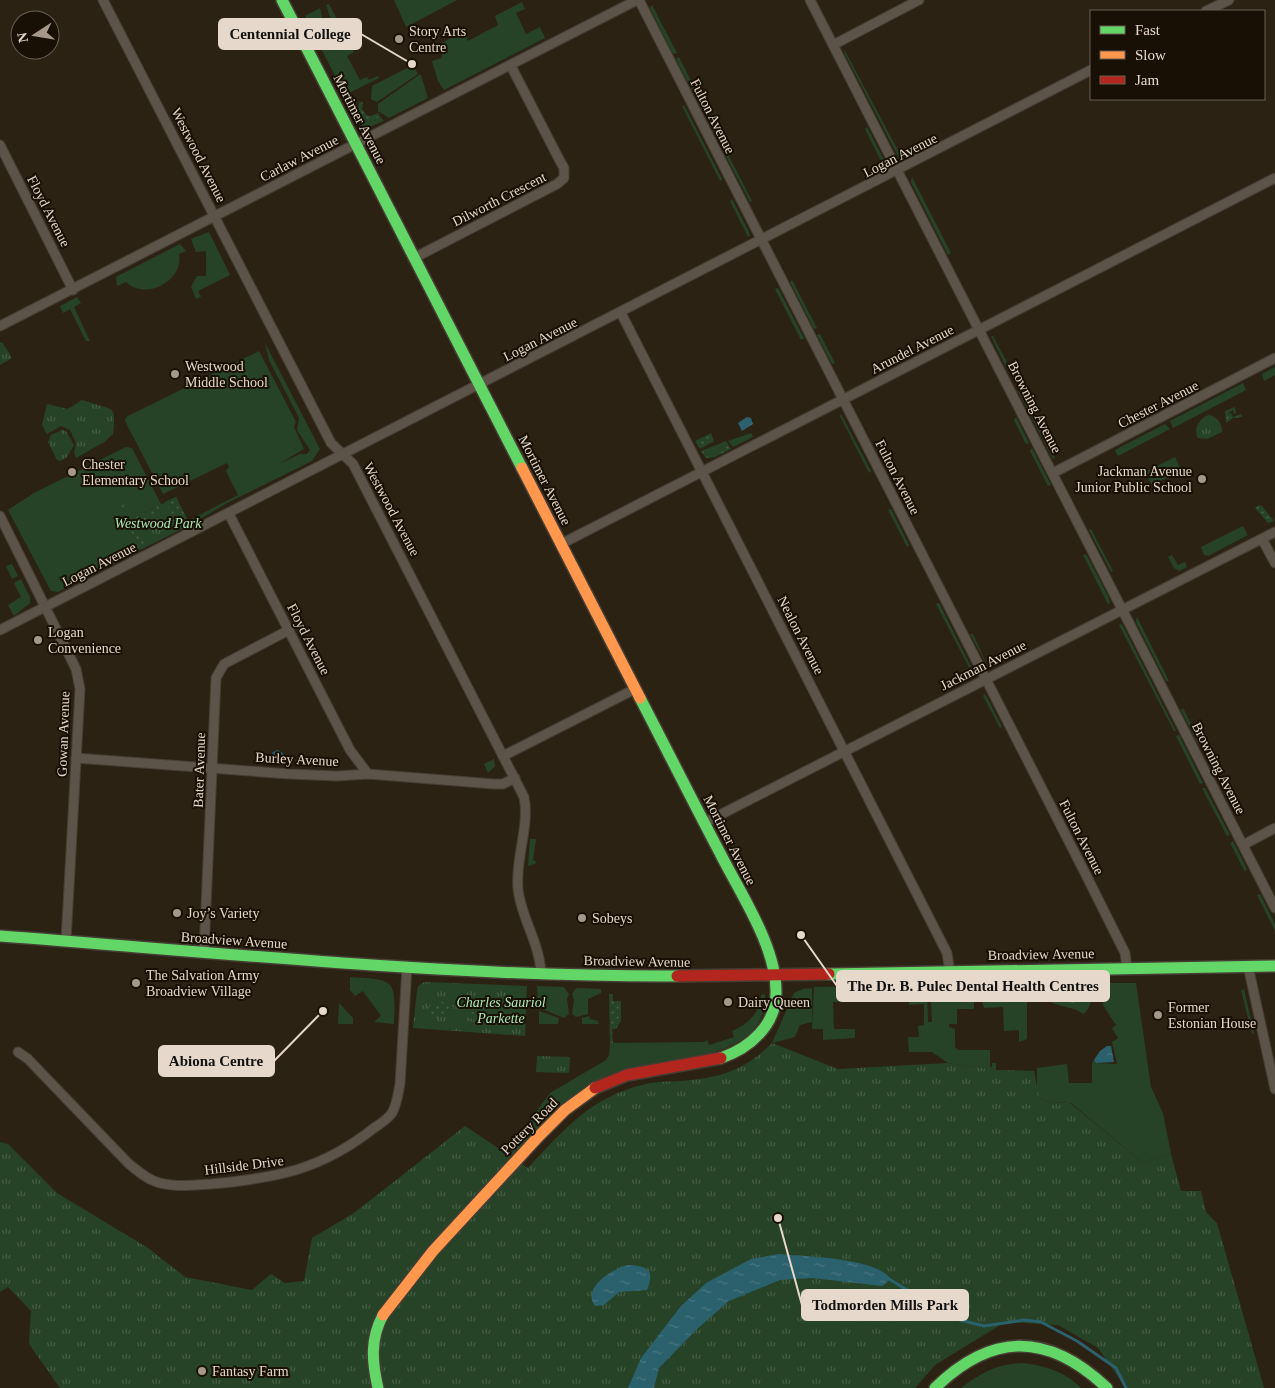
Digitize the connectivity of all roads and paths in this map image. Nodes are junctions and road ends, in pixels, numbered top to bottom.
1 (103, 0) edge
2 (282, 0) edge
3 (638, 0) edge
4 (810, 0) edge
5 (919, 0) edge
6 (1229, 0) edge
7 (1208, 10) edge
8 (833, 45) junction
9 (511, 66) junction
10 (1090, 71) edge
11 (356, 144) junction
12 (0, 146) edge
13 (899, 171) junction
14 (1275, 178) edge
15 (215, 216) junction
16 (762, 241) junction
17 (414, 258) junction
18 (73, 290) junction
19 (621, 313) junction
20 (0, 326) edge
21 (980, 330) junction
22 (1275, 358) edge
23 (479, 385) junction
24 (843, 400) junction
25 (344, 454) junction
26 (702, 471) junction
27 (1053, 473) junction
28 (229, 514) junction
29 (0, 516) edge
30 (1275, 532) edge
31 (1262, 539) junction
32 (560, 544) junction
33 (1275, 563) edge
34 (45, 607) junction
35 (1123, 610) junction
36 (0, 630) edge
37 (289, 630) junction
38 (987, 679) junction
39 (635, 689) junction
40 (846, 751) junction
41 (503, 756) junction
42 (76, 758) junction
43 (212, 768) junction
44 (368, 774) junction
45 (515, 778) junction
46 (704, 823) junction
47 (1275, 828) edge
48 (1243, 845) junction
49 (1275, 908) edge
50 (0, 936) edge
51 (66, 941) junction
52 (204, 952) junction
53 (1248, 966) junction
54 (1275, 966) edge
55 (407, 968) junction
56 (1127, 968) junction
57 (950, 972) junction
58 (541, 974) junction
59 (775, 975) junction
60 (18, 1052) dead end
61 (1275, 1089) edge
62 (378, 1388) edge
63 (935, 1388) edge
64 (946, 1388) edge
65 (1094, 1388) edge
66 (1107, 1388) edge

1 - 15 street, Westwood Avenue
2 - 11 main road, Mortimer Avenue
3 - 9 street, Carlaw Avenue
3 - 16 street, Fulton Avenue
4 - 8 street, Browning Avenue
5 - 8 street
6 - 7 street
8 - 13 street, Browning Avenue
9 - 11 street, Carlaw Avenue
9 - 17 street, Dilworth Crescent
10 - 13 street, Logan Avenue
11 - 15 street, Carlaw Avenue
11 - 17 main road, Mortimer Avenue
12 - 18 street, Floyd Avenue
13 - 16 street, Logan Avenue
13 - 21 street, Browning Avenue
14 - 21 street, Arundel Avenue
15 - 18 street, Carlaw Avenue
15 - 25 street, Westwood Avenue
16 - 19 street, Logan Avenue
16 - 24 street, Fulton Avenue
17 - 23 main road, Mortimer Avenue
18 - 20 street, Carlaw Avenue
19 - 23 street, Logan Avenue
19 - 26 street, Nealon Avenue
21 - 24 street, Arundel Avenue
21 - 27 street, Browning Avenue
22 - 27 street, Chester Avenue
23 - 25 street, Logan Avenue
23 - 32 main road, Mortimer Avenue
24 - 26 street, Arundel Avenue
24 - 38 street, Fulton Avenue
25 - 28 street, Logan Avenue
25 - 41 street, Westwood Avenue
26 - 32 street, Arundel Avenue
26 - 40 street, Nealon Avenue
27 - 35 street, Browning Avenue
28 - 34 street, Logan Avenue
28 - 37 street, Floyd Avenue
29 - 34 street, Gowan Avenue
30 - 31 street, Jackman Avenue
31 - 33 street
31 - 35 street, Jackman Avenue
32 - 39 main road, Mortimer Avenue
34 - 36 street, Logan Avenue
34 - 42 street, Gowan Avenue
35 - 38 street, Jackman Avenue
35 - 48 street, Browning Avenue
37 - 43 street, Bater Avenue
37 - 44 street, Floyd Avenue
38 - 40 street, Jackman Avenue
38 - 56 street, Fulton Avenue
39 - 41 street
39 - 46 main road, Mortimer Avenue
40 - 46 street, Jackman Avenue
40 - 57 street, Nealon Avenue
41 - 45 street, Westwood Avenue
42 - 43 street, Burley Avenue
42 - 51 street, Gowan Avenue
43 - 44 street, Burley Avenue
43 - 52 street, Bater Avenue
44 - 45 street, Burley Avenue
45 - 58 street, Westwood Avenue
46 - 59 main road, Mortimer Avenue
47 - 48 street
48 - 49 street, Browning Avenue
50 - 51 main road, Broadview Avenue
51 - 52 main road, Broadview Avenue
52 - 55 main road, Broadview Avenue
53 - 54 main road, Broadview Avenue
53 - 56 main road, Broadview Avenue
53 - 61 street
55 - 58 main road, Broadview Avenue
55 - 60 street, Hillside Drive
56 - 57 main road, Broadview Avenue
57 - 59 main road, Broadview Avenue
58 - 59 main road, Broadview Avenue
59 - 62 main road, Pottery Road
63 - 66 main road
64 - 65 main road

